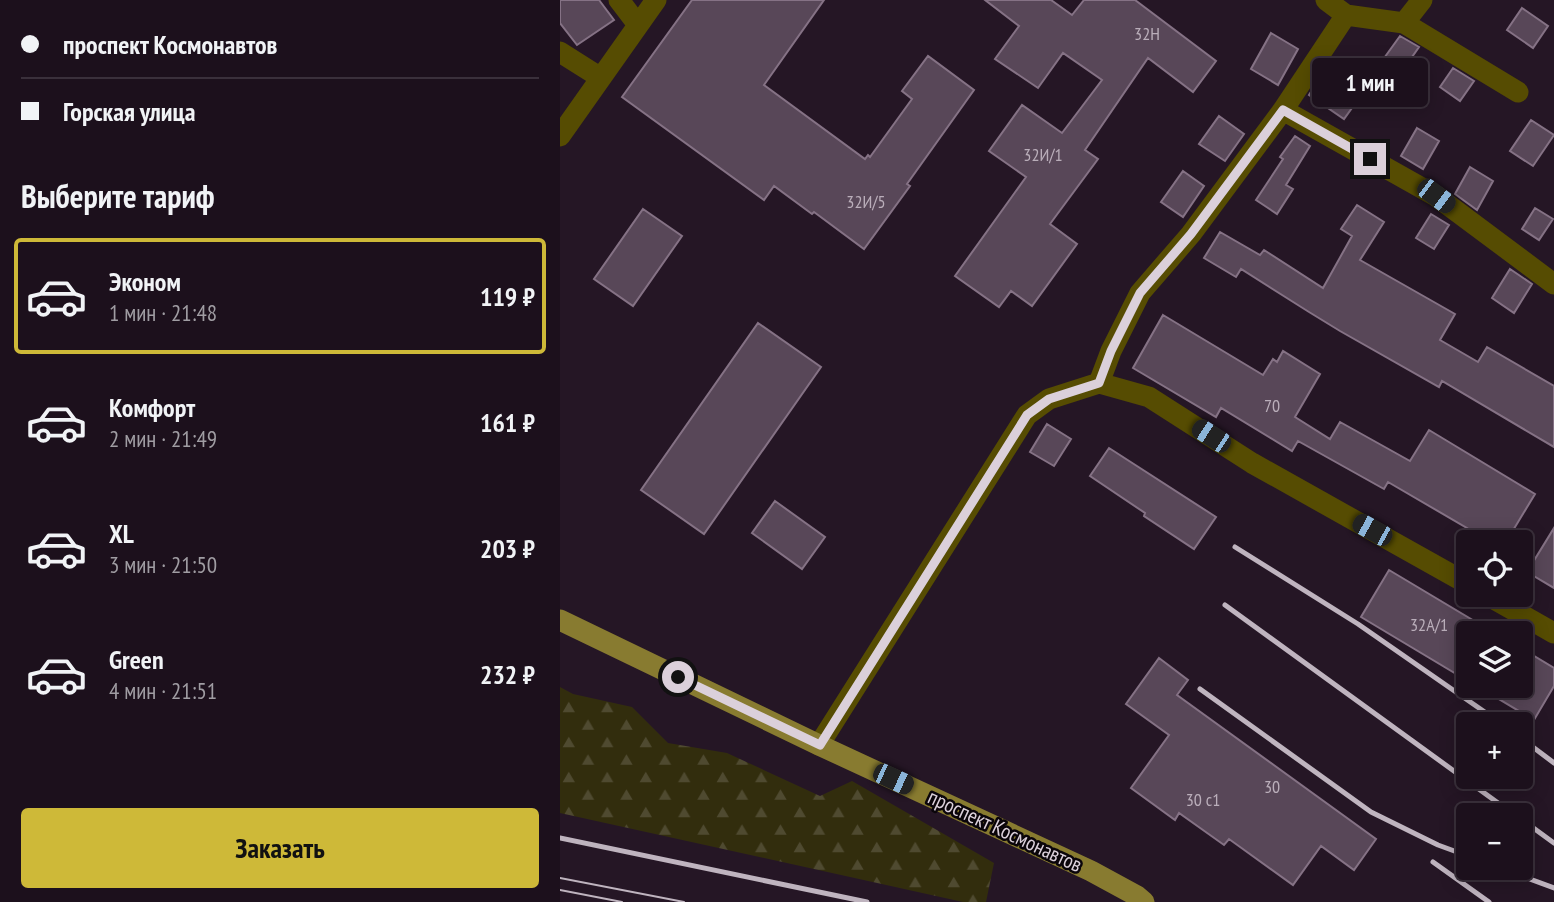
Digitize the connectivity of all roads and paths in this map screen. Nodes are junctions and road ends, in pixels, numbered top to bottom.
1 (618, 0) edge
2 (656, 0) edge
3 (1326, 0) edge
4 (1422, 0) edge
5 (1346, 15) junction
6 (1405, 23) junction
7 (638, 25) junction
8 (562, 57) edge
9 (601, 78) junction
10 (1518, 92) dead end
11 (1283, 110) junction
12 (560, 136) edge
13 (1550, 274) edge
14 (1099, 383) junction
15 (1456, 577) edge
16 (1508, 607) edge
17 (560, 620) edge
18 (1554, 633) edge
19 (820, 745) junction
20 (1144, 902) edge

1 - 7 street
2 - 7 street
3 - 5 street
4 - 6 street
5 - 6 street
5 - 11 street
6 - 10 street
7 - 9 street
8 - 9 street
9 - 12 street
11 - 13 street
11 - 14 street
14 - 15 street
14 - 19 street
16 - 18 street
17 - 19 main road, проспект Космонавтов
19 - 20 main road, проспект Космонавтов

